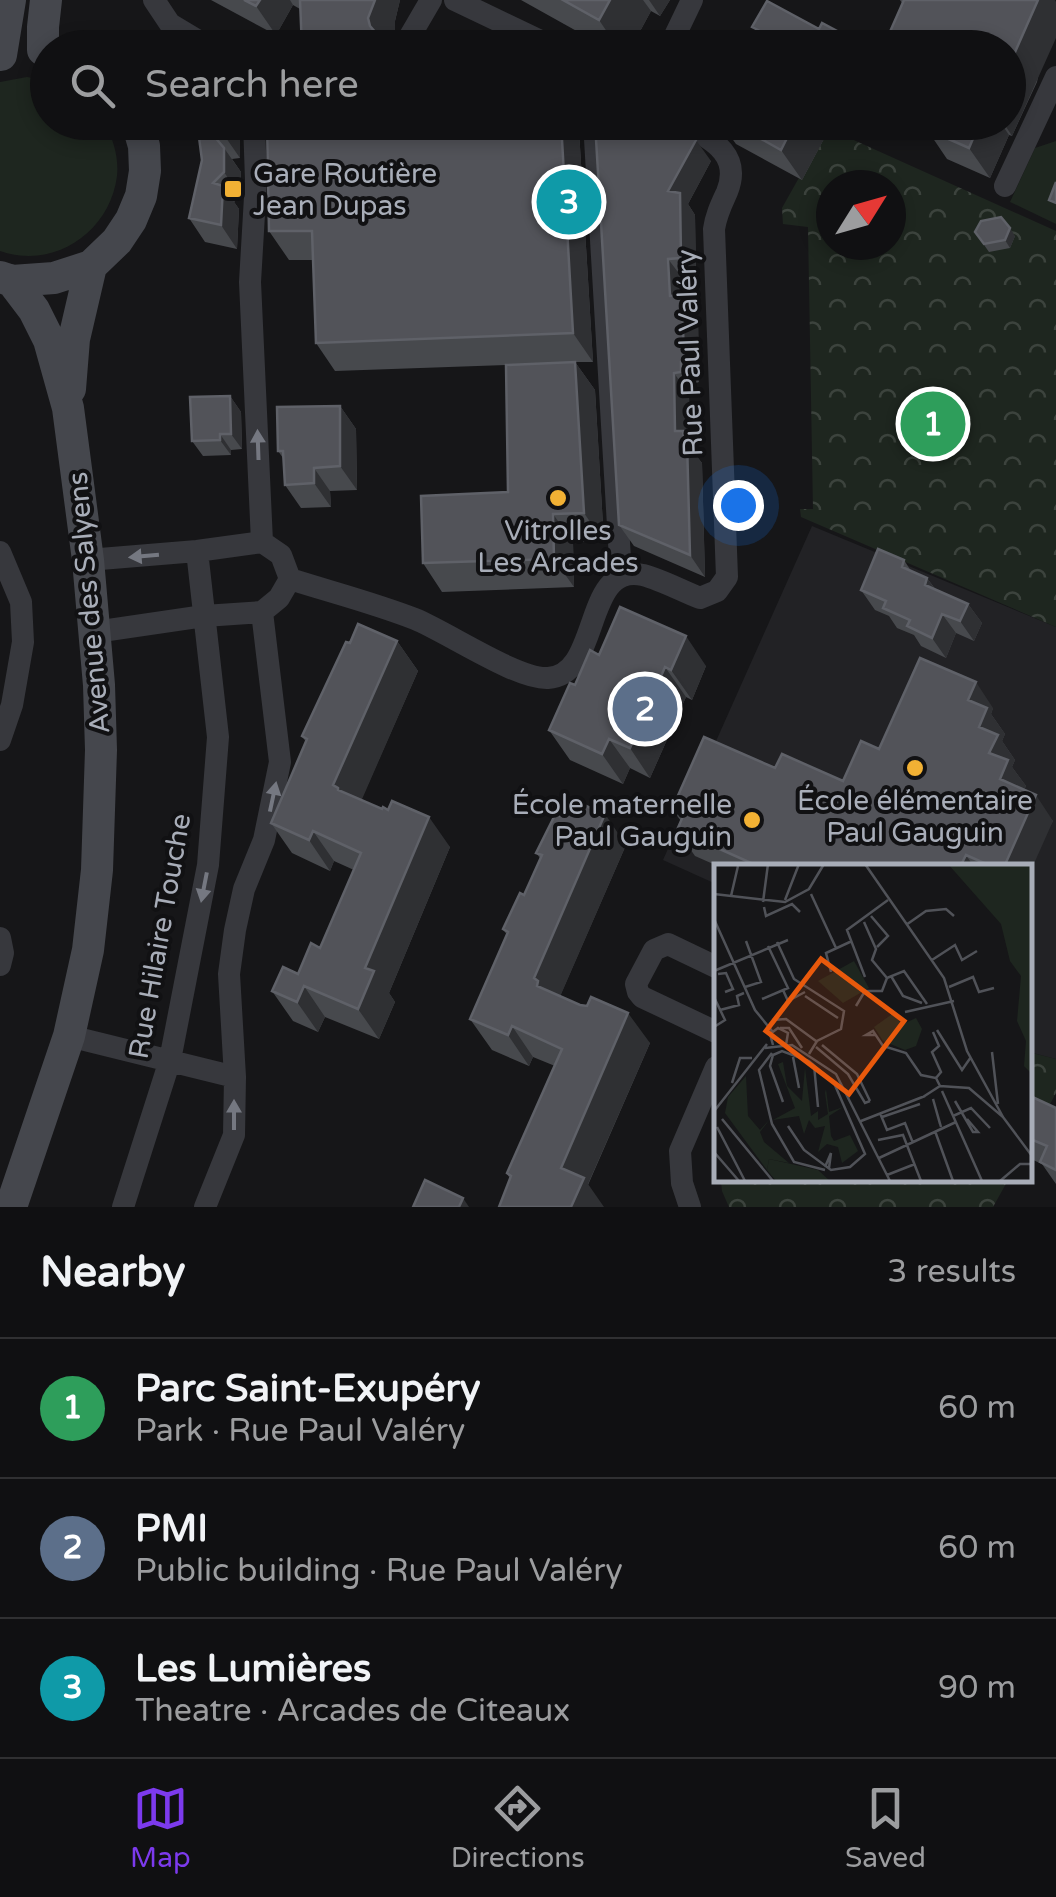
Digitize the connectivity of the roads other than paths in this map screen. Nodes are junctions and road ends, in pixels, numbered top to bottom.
1 (10, 0) edge
2 (46, 0) edge
3 (154, 0) edge
4 (431, 0) edge
5 (455, 0) edge
6 (692, 0) edge
7 (43, 30) edge
8 (180, 30) edge
9 (414, 30) edge
10 (517, 30) edge
11 (677, 30) edge
12 (30, 50) edge
13 (0, 55) edge
14 (1056, 77) edge
15 (142, 140) edge
16 (255, 140) edge
17 (595, 140) edge
18 (713, 140) edge
19 (1005, 186) dead end
20 (91, 266) junction
21 (6, 279) edge
22 (68, 408) junction
23 (262, 542) junction
24 (198, 551) junction
25 (0, 552) edge
26 (88, 560) junction
27 (621, 576) junction
28 (290, 579) junction
29 (262, 612) junction
30 (204, 616) junction
31 (94, 632) junction
32 (17, 672) junction
33 (0, 695) edge
34 (0, 740) edge
35 (0, 938) edge
36 (0, 965) edge
37 (714, 966) edge
38 (714, 1031) edge
39 (70, 1036) junction
40 (170, 1060) junction
41 (714, 1072) edge
42 (234, 1077) junction
43 (10, 1207) edge
44 (123, 1207) edge
45 (205, 1207) edge
46 (690, 1207) edge

1 - 13 main road
2 - 7 main road
3 - 8 street
4 - 9 street
5 - 10 street
6 - 11 street
12 - 13 main road
14 - 19 street
15 - 20 main road
23 -> 16 street
17 - 27 street
18 - 27 street, Rue Paul Valéry
20 - 21 main road
20 - 22 main road, Avenue des Salyens
21 - 22 main road, Avenue des Salyens
22 - 26 main road, Avenue des Salyens
23 - 24 street
23 - 28 street
24 -> 26 street
24 - 30 street, Rue Hilaire Touche
25 - 32 street
26 - 31 main road, Avenue des Salyens
27 - 28 street
28 - 29 street
29 - 30 street
42 -> 29 street
30 - 31 street
30 -> 40 street, Rue Hilaire Touche
31 - 39 main road, Avenue des Salyens
32 - 33 street
32 - 34 street
35 - 36 street
37 - 38 street
39 - 40 street
39 - 43 main road, Avenue des Salyens
40 - 42 street
40 - 44 street, Rue Hilaire Touche
41 - 46 street
45 -> 42 street

